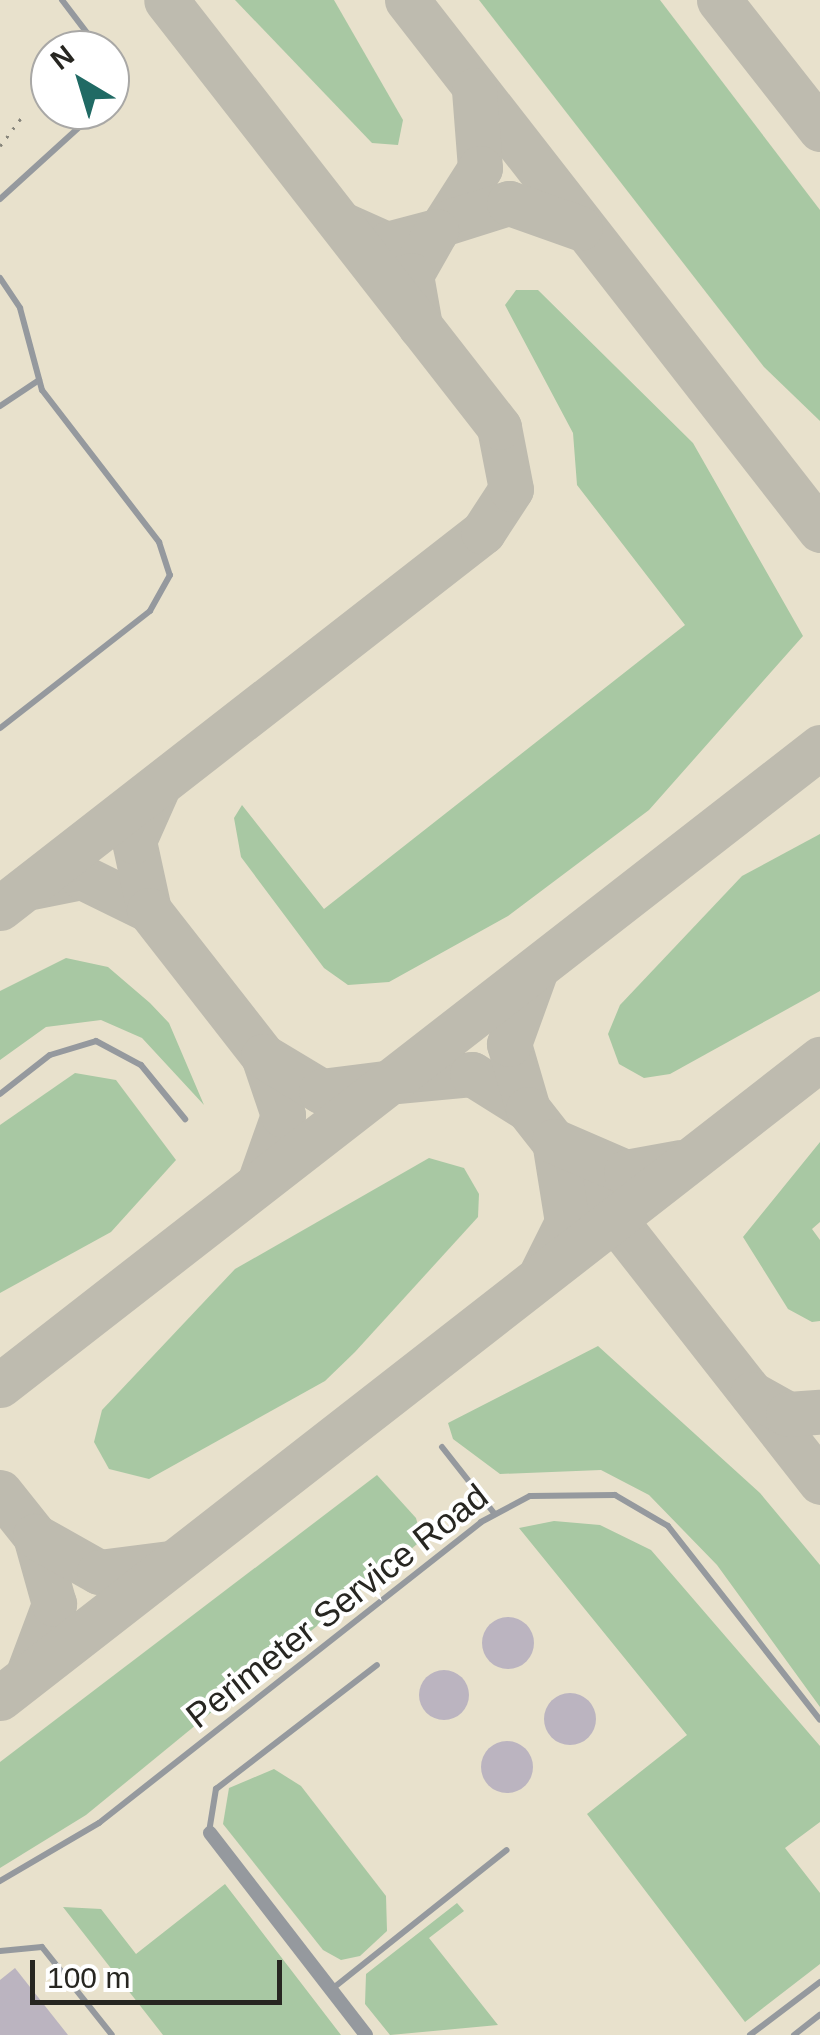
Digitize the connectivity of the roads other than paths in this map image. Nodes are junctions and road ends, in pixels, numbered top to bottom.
1 (62, 0) edge
2 (85, 30) edge
3 (76, 130) edge
4 (0, 199) edge
5 (0, 278) edge
6 (38, 380) junction
7 (0, 406) edge
8 (0, 728) edge
9 (0, 1094) edge
10 (184, 1119) dead end
11 (442, 1447) dead end
12 (494, 1512) junction
13 (377, 1665) dead end
14 (820, 1720) edge
15 (210, 1833) joint
16 (507, 1850) dead end
17 (0, 1881) edge
18 (0, 1951) edge
19 (820, 1982) edge
20 (331, 1990) junction
21 (820, 2015) edge
22 (112, 2035) edge
23 (366, 2035) edge
24 (750, 2035) edge
25 (794, 2035) edge

1 - 2 lane
3 - 4 lane
5 - 6 lane
6 - 7 lane
6 - 8 lane
9 - 10 lane
11 - 12 lane
12 - 14 lane, Perimeter Service Road
12 - 17 lane, Perimeter Service Road
13 - 15 lane
15 - 20 street
16 - 20 lane
18 - 22 lane
19 - 24 lane
20 - 23 street
21 - 25 lane

